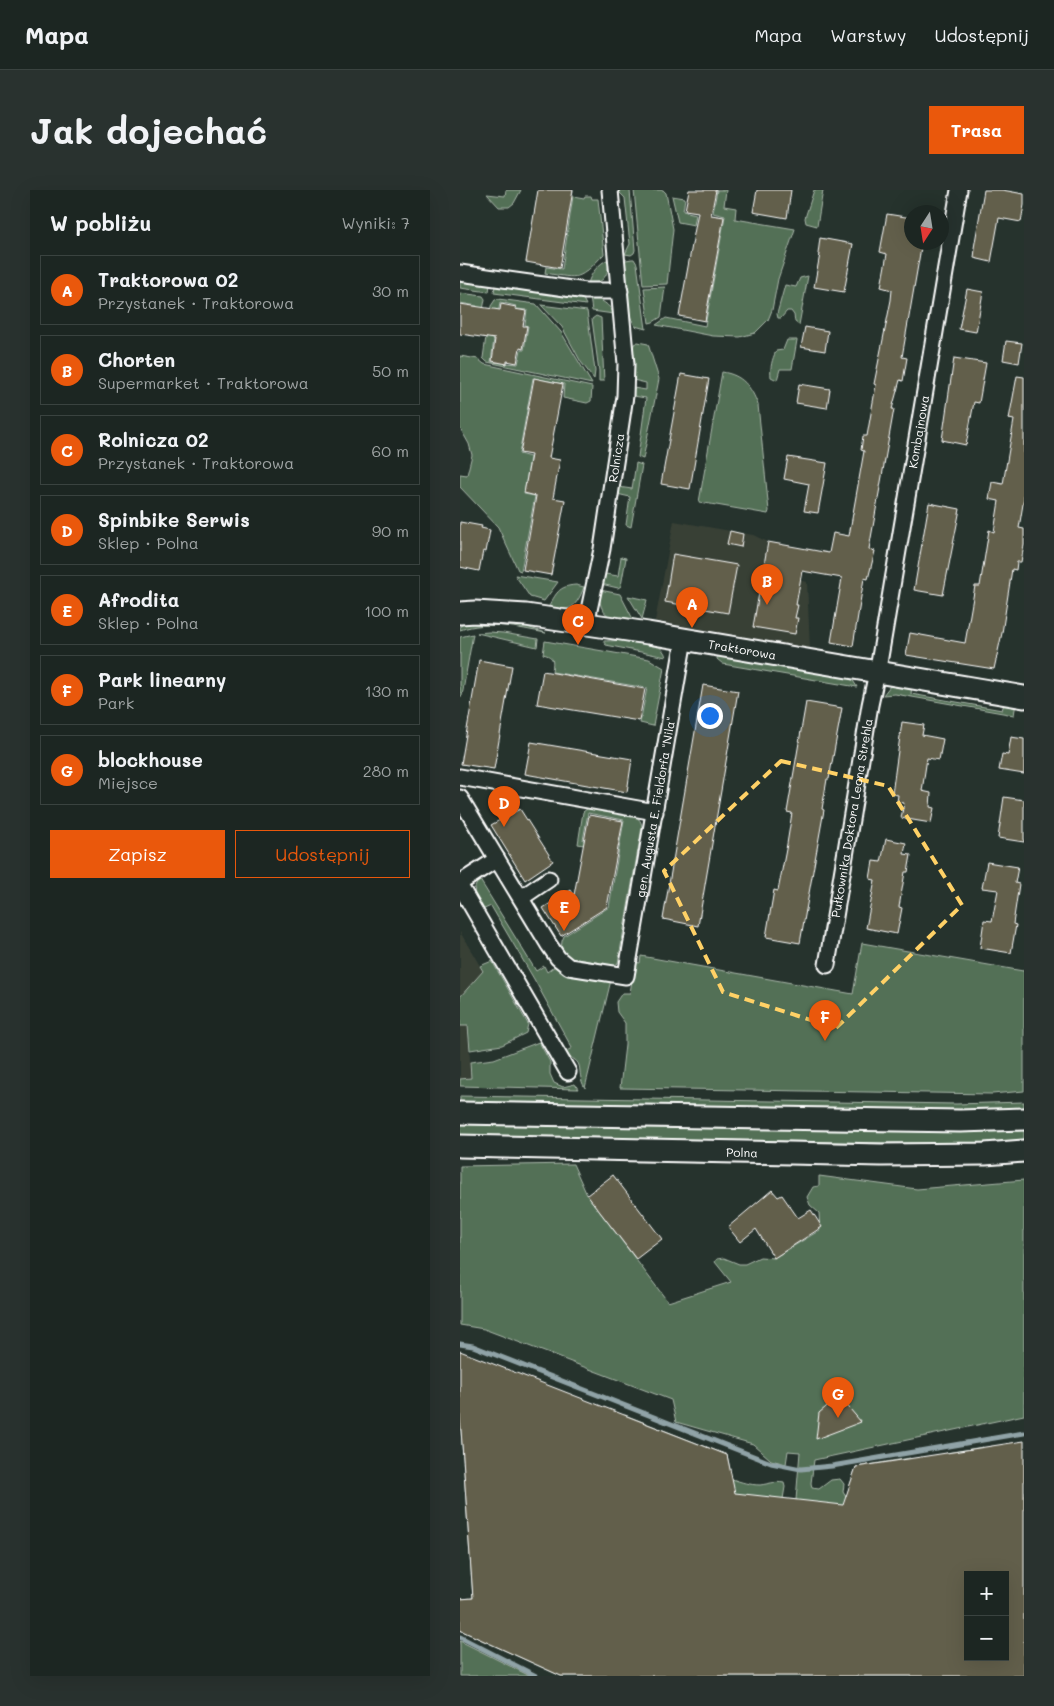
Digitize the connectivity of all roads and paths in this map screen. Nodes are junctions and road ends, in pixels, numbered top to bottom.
1 (610, 190) edge
2 (959, 190) edge
3 (460, 273) edge
4 (620, 291) junction
5 (461, 612) edge
6 (586, 624) junction
7 (684, 639) junction
8 (877, 672) junction
9 (1024, 697) edge
10 (460, 777) edge
11 (460, 798) edge
12 (654, 812) junction
13 (497, 859) junction
14 (549, 880) dead end
15 (460, 885) edge
16 (521, 898) junction
17 (828, 965) dead end
18 (568, 1072) dead end
19 (460, 1113) edge
20 (1024, 1119) edge
21 (460, 1146) edge
22 (1024, 1151) edge

1 - 4 street, Rolnicza
2 - 8 street, Kombajnowa
3 - 4 street
4 - 6 street, Rolnicza
5 - 6 street, Traktorowa
6 - 7 street, Traktorowa
7 - 8 street, Traktorowa
7 - 12 street, gen. Augusta E. Fieldorfa "Nila"
8 - 9 street, Traktorowa
8 - 17 street, Pułkownika Doktora Leona Strehla
10 - 12 street
11 - 13 street
12 - 16 street, gen. Augusta E. Fieldorfa "Nila"
13 - 15 street
13 - 16 street
14 - 16 street
15 - 18 street
19 - 20 street
21 - 22 street, Polna

